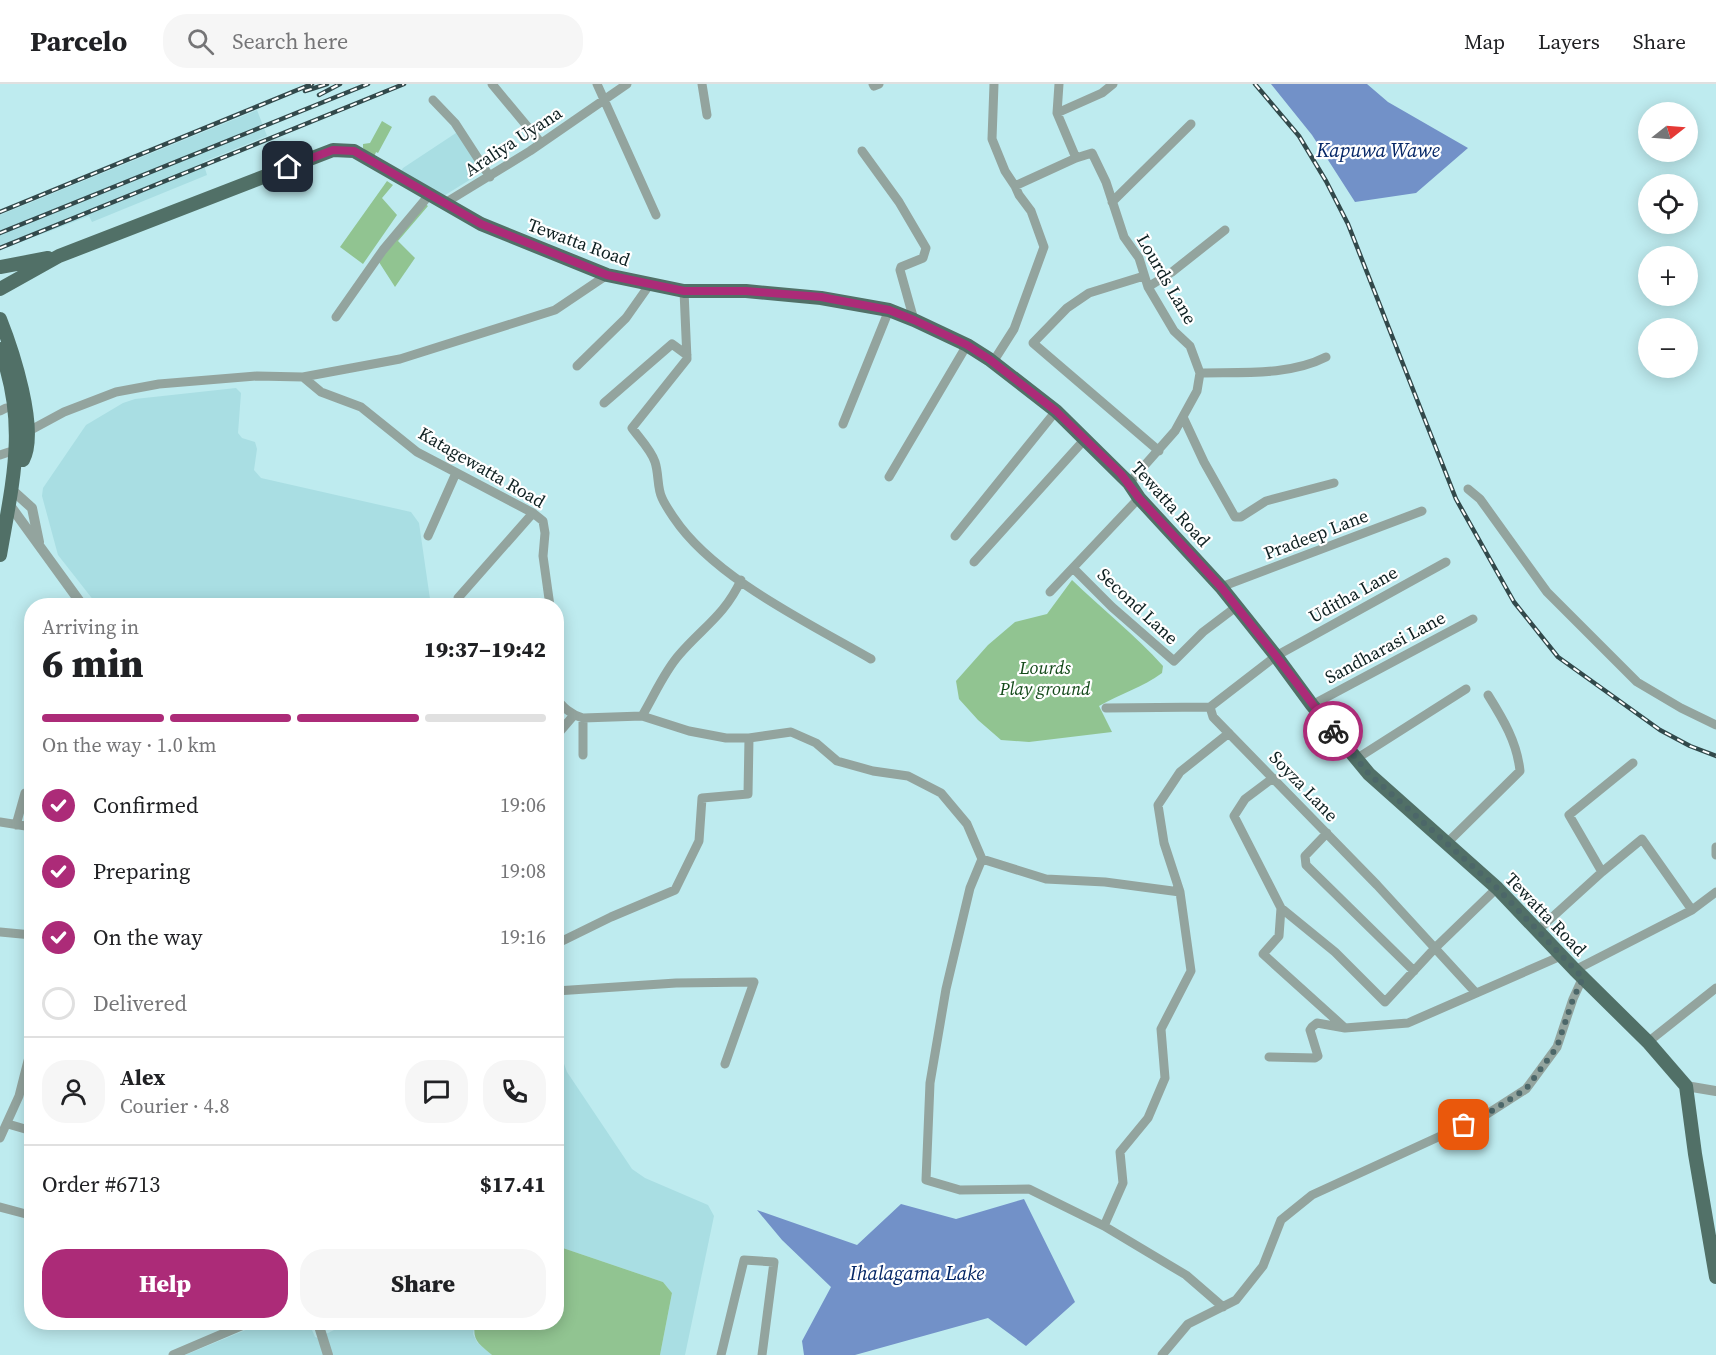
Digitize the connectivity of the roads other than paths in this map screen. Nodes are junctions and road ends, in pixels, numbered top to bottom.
1 (492, 84) edge
2 (597, 84) edge
3 (627, 84) edge
4 (702, 84) edge
5 (873, 84) edge
6 (879, 84) edge
7 (994, 84) edge
8 (1059, 84) edge
9 (1113, 84) edge
10 (433, 100) dead end
11 (604, 100) junction
12 (1057, 114) junction
13 (707, 115) dead end
14 (1191, 124) dead end
15 (541, 143) junction
16 (862, 151) dead end
17 (1076, 158) junction
18 (490, 177) junction
19 (1015, 186) junction
20 (430, 194) junction
21 (1112, 202) junction
22 (445, 203) junction
23 (656, 215) dead end
24 (1225, 230) dead end
25 (59, 256) junction
26 (0, 267) edge
27 (607, 275) junction
28 (1144, 276) junction
29 (650, 284) junction
30 (1148, 287) junction
31 (0, 289) edge
32 (684, 291) junction
33 (889, 310) junction
34 (336, 317) dead end
35 (0, 319) edge
36 (914, 320) junction
37 (967, 345) junction
38 (0, 349) edge
39 (687, 355) junction
40 (1326, 357) dead end
41 (993, 362) junction
42 (577, 366) dead end
43 (1200, 373) junction
44 (0, 377) edge
45 (303, 377) junction
46 (604, 403) dead end
47 (3, 410) edge
48 (1056, 411) junction
49 (1183, 417) junction
50 (843, 424) dead end
51 (27, 432) junction
52 (1085, 439) junction
53 (1159, 451) junction
54 (4, 453) edge
55 (456, 472) junction
56 (15, 475) junction
57 (889, 477) dead end
58 (1129, 483) junction
59 (1334, 483) dead end
60 (1468, 489) dead end
61 (10, 497) junction
62 (1139, 498) junction
63 (1422, 511) dead end
64 (532, 513) junction
65 (428, 536) dead end
66 (956, 536) dead end
67 (40, 548) junction
68 (0, 555) edge
69 (974, 562) dead end
70 (1446, 562) dead end
71 (1073, 568) junction
72 (741, 580) junction
73 (1221, 587) junction
74 (1050, 592) dead end
75 (77, 598) edge
76 (458, 598) dead end
77 (548, 598) edge
78 (1236, 607) junction
79 (1473, 618) dead end
80 (1276, 656) junction
81 (871, 659) dead end
82 (1466, 689) dead end
83 (1488, 695) dead end
84 (1312, 705) junction
85 (564, 706) edge
86 (1210, 707) junction
87 (1106, 708) dead end
88 (642, 716) junction
89 (578, 717) junction
90 (1716, 725) edge
91 (564, 729) edge
92 (1229, 733) junction
93 (749, 738) junction
94 (583, 755) dead end
95 (1356, 759) junction
96 (1633, 764) dead end
97 (1273, 778) junction
98 (24, 797) edge
99 (0, 822) edge
100 (16, 825) junction
101 (24, 826) edge
102 (1327, 833) junction
103 (1447, 843) junction
104 (1716, 847) edge
105 (1716, 855) edge
106 (982, 859) junction
107 (1602, 872) junction
108 (1497, 888) junction
109 (1180, 892) junction
110 (1716, 892) edge
111 (1281, 908) junction
112 (1692, 910) junction
113 (1537, 931) junction
114 (0, 932) edge
115 (24, 934) edge
116 (564, 940) edge
117 (1435, 948) junction
118 (1561, 956) junction
119 (1414, 971) junction
120 (1579, 974) junction
121 (1716, 988) edge
122 (564, 990) edge
123 (1476, 993) junction
124 (1345, 1028) junction
125 (1648, 1042) junction
126 (1269, 1057) dead end
127 (725, 1064) dead end
128 (24, 1083) edge
129 (1686, 1086) junction
130 (1716, 1091) edge
131 (8, 1124) junction
132 (24, 1129) edge
133 (0, 1138) edge
134 (0, 1207) edge
135 (24, 1213) edge
136 (1104, 1226) junction
137 (1716, 1278) edge
138 (1223, 1306) junction
139 (232, 1330) edge
140 (320, 1330) edge
141 (173, 1355) edge
142 (328, 1355) edge
143 (721, 1355) edge
144 (762, 1355) edge
145 (1162, 1355) edge

1 - 15 street
2 - 11 street
3 - 11 street, Araliya Uyana
4 - 13 street
5 - 6 street
7 - 19 street
8 - 12 street
9 - 12 street
10 - 18 street
11 - 15 street, Araliya Uyana
11 - 23 street
12 - 17 street
14 - 21 street
15 - 18 street, Araliya Uyana
16 - 36 street
17 - 19 street
17 - 21 street, Lourds Lane
18 - 22 street, Araliya Uyana
19 - 41 street
20 - 22 main road, Tewatta Road
20 - 25 main road, Tewatta Road
20 - 34 street
21 - 28 street, Lourds Lane
22 - 27 main road, Tewatta Road
24 - 30 street
25 - 26 main road, Tewatta Road
25 - 31 main road, Tewatta Road
27 - 29 main road, Tewatta Road
27 - 45 street
28 - 30 street, Lourds Lane
28 - 53 street
29 - 32 main road, Tewatta Road
29 - 42 street
30 - 43 street, Lourds Lane
32 - 33 main road, Tewatta Road
32 - 39 street
33 - 36 main road, Tewatta Road
33 - 50 street
35 - 51 main road
36 - 37 main road, Tewatta Road
37 - 41 main road, Tewatta Road
37 - 57 street
38 - 56 main road
39 - 46 street
39 - 72 street
40 - 43 street
41 - 48 main road, Tewatta Road
43 - 49 street
44 - 47 main road
45 - 51 street
45 - 55 street, Katagewatta Road
47 - 54 main road
48 - 52 main road, Tewatta Road
48 - 66 street
49 - 53 street
49 - 59 street
51 - 56 main road
52 - 58 main road, Tewatta Road
52 - 69 street
53 - 58 street
54 - 56 main road
55 - 64 street, Katagewatta Road
55 - 65 street
56 - 61 main road
58 - 62 main road, Tewatta Road
60 - 90 street
61 - 67 street
61 - 67 street
61 - 68 main road
62 - 71 street
62 - 73 main road, Tewatta Road
63 - 73 street, Pradeep Lane
64 - 76 street
64 - 77 street, Katagewatta Road
67 - 75 street
70 - 80 street, Uditha Lane
71 - 74 street
71 - 78 street, Second Lane
72 - 81 street
72 - 88 street
73 - 78 main road, Tewatta Road
78 - 80 main road, Tewatta Road
79 - 84 street, Sandharasi Lane
80 - 84 main road, Tewatta Road
80 - 86 street
82 - 95 street
83 - 103 street
84 - 95 main road, Tewatta Road
85 - 89 street
86 - 87 street
86 - 92 street, Soyza Lane
88 - 89 street
88 - 93 street
89 - 91 street
89 - 94 street
92 - 97 street, Soyza Lane
92 - 109 street
93 - 106 street
93 - 116 street
95 - 103 main road, Tewatta Road
96 - 107 street
97 - 102 street, Soyza Lane
97 - 111 street
98 - 100 street
99 - 100 street
100 - 101 street
102 - 117 street, Soyza Lane
102 - 119 street
103 - 108 main road, Tewatta Road
104 - 105 street
106 - 109 street
106 - 136 street
107 - 112 street
107 - 113 street
108 - 113 main road, Tewatta Road
108 - 117 street
109 - 136 street
110 - 112 street
111 - 119 street
111 - 124 street
112 - 120 street
113 - 118 main road, Tewatta Road
114 - 115 street
117 - 119 street
117 - 123 street, Soyza Lane
118 - 120 main road, Tewatta Road
118 - 123 street
120 - 125 main road, Tewatta Road
120 - 138 street
121 - 125 street
122 - 127 street
123 - 124 street
124 - 126 street
125 - 129 main road, Tewatta Road
128 - 131 street
129 - 130 street
129 - 137 main road
131 - 132 street
131 - 133 street
134 - 135 street
136 - 138 street
138 - 145 street
139 - 141 street
140 - 142 street
143 - 144 street

